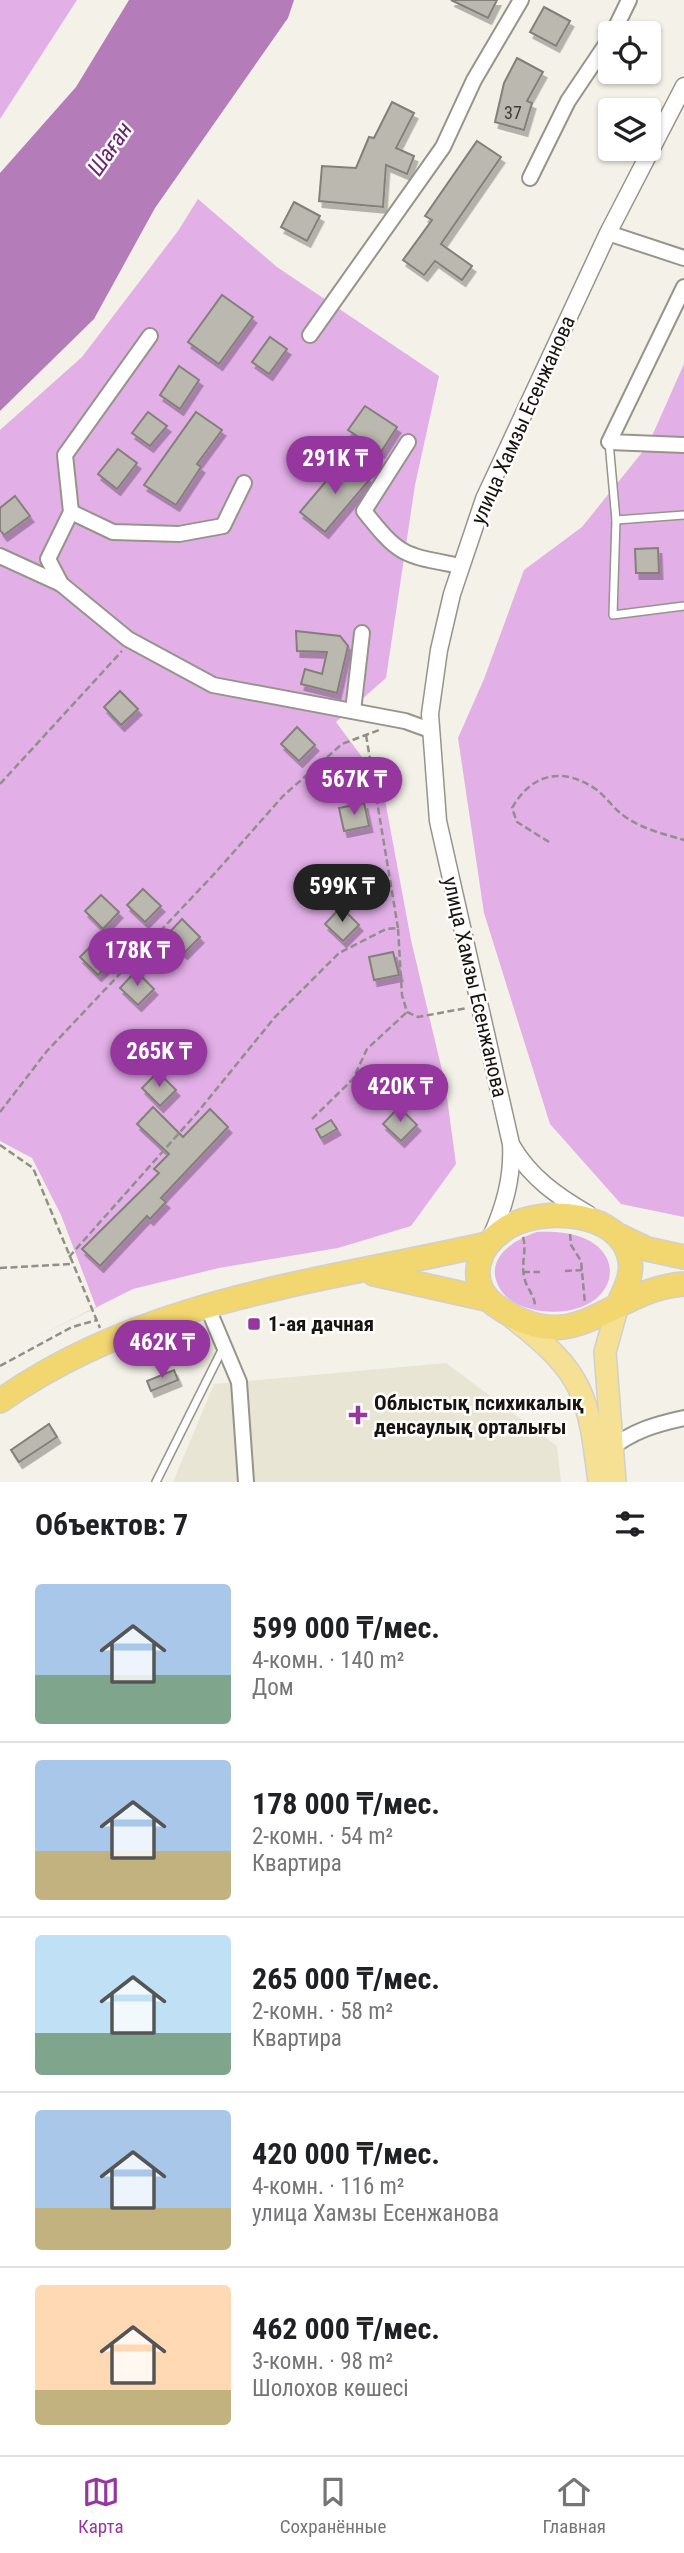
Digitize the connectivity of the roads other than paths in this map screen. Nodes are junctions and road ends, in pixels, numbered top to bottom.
1 (521, 0) edge
2 (629, 0) edge
3 (619, 21) edge
4 (598, 56) edge
5 (684, 86) edge
6 (530, 178) dead end
7 (608, 233) junction
8 (684, 257) edge
9 (684, 287) edge
10 (310, 335) dead end
11 (150, 336) dead end
12 (408, 442) dead end
13 (609, 442) junction
14 (684, 445) edge
15 (244, 483) dead end
16 (71, 512) junction
17 (684, 515) edge
18 (616, 520) junction
19 (0, 556) edge
20 (461, 566) junction
21 (61, 584) junction
22 (684, 607) edge
23 (362, 633) dead end
24 (353, 712) junction
25 (430, 730) junction
26 (511, 1144) junction
27 (615, 1232) junction
28 (488, 1244) junction
29 (684, 1257) edge
30 (364, 1272) junction
31 (684, 1284) edge
32 (486, 1298) junction
33 (207, 1306) junction
34 (618, 1306) junction
35 (517, 1312) junction
36 (223, 1347) junction
37 (0, 1401) edge
38 (684, 1418) edge
39 (602, 1464) edge
40 (156, 1482) edge
41 (246, 1482) edge
42 (615, 1482) edge

1 - 10 street
2 - 3 street
4 - 6 street
5 - 7 street, улица Хамзы Есенжанова
7 - 8 street
7 - 20 street, улица Хамзы Есенжанова
9 - 13 street
11 - 16 street
12 - 20 street
13 - 14 street
13 - 18 lane
15 - 16 street
16 - 21 street
17 - 18 lane
18 - 22 lane
19 - 21 street
20 - 25 street, улица Хамзы Есенжанова
21 - 24 street
23 - 24 street
24 - 25 street
25 - 26 street, улица Хамзы Есенжанова
26 - 27 street
26 - 28 street
27 - 28 highway
27 - 29 highway
27 - 34 highway
28 - 30 highway
28 - 32 highway
30 - 32 highway
30 - 33 highway
31 - 34 highway
32 - 35 highway
33 - 36 street
33 - 37 highway
34 - 35 highway
34 - 39 main road
35 - 39 main road
36 - 40 lane
36 - 41 street
38 - 39 street
39 - 42 main road

